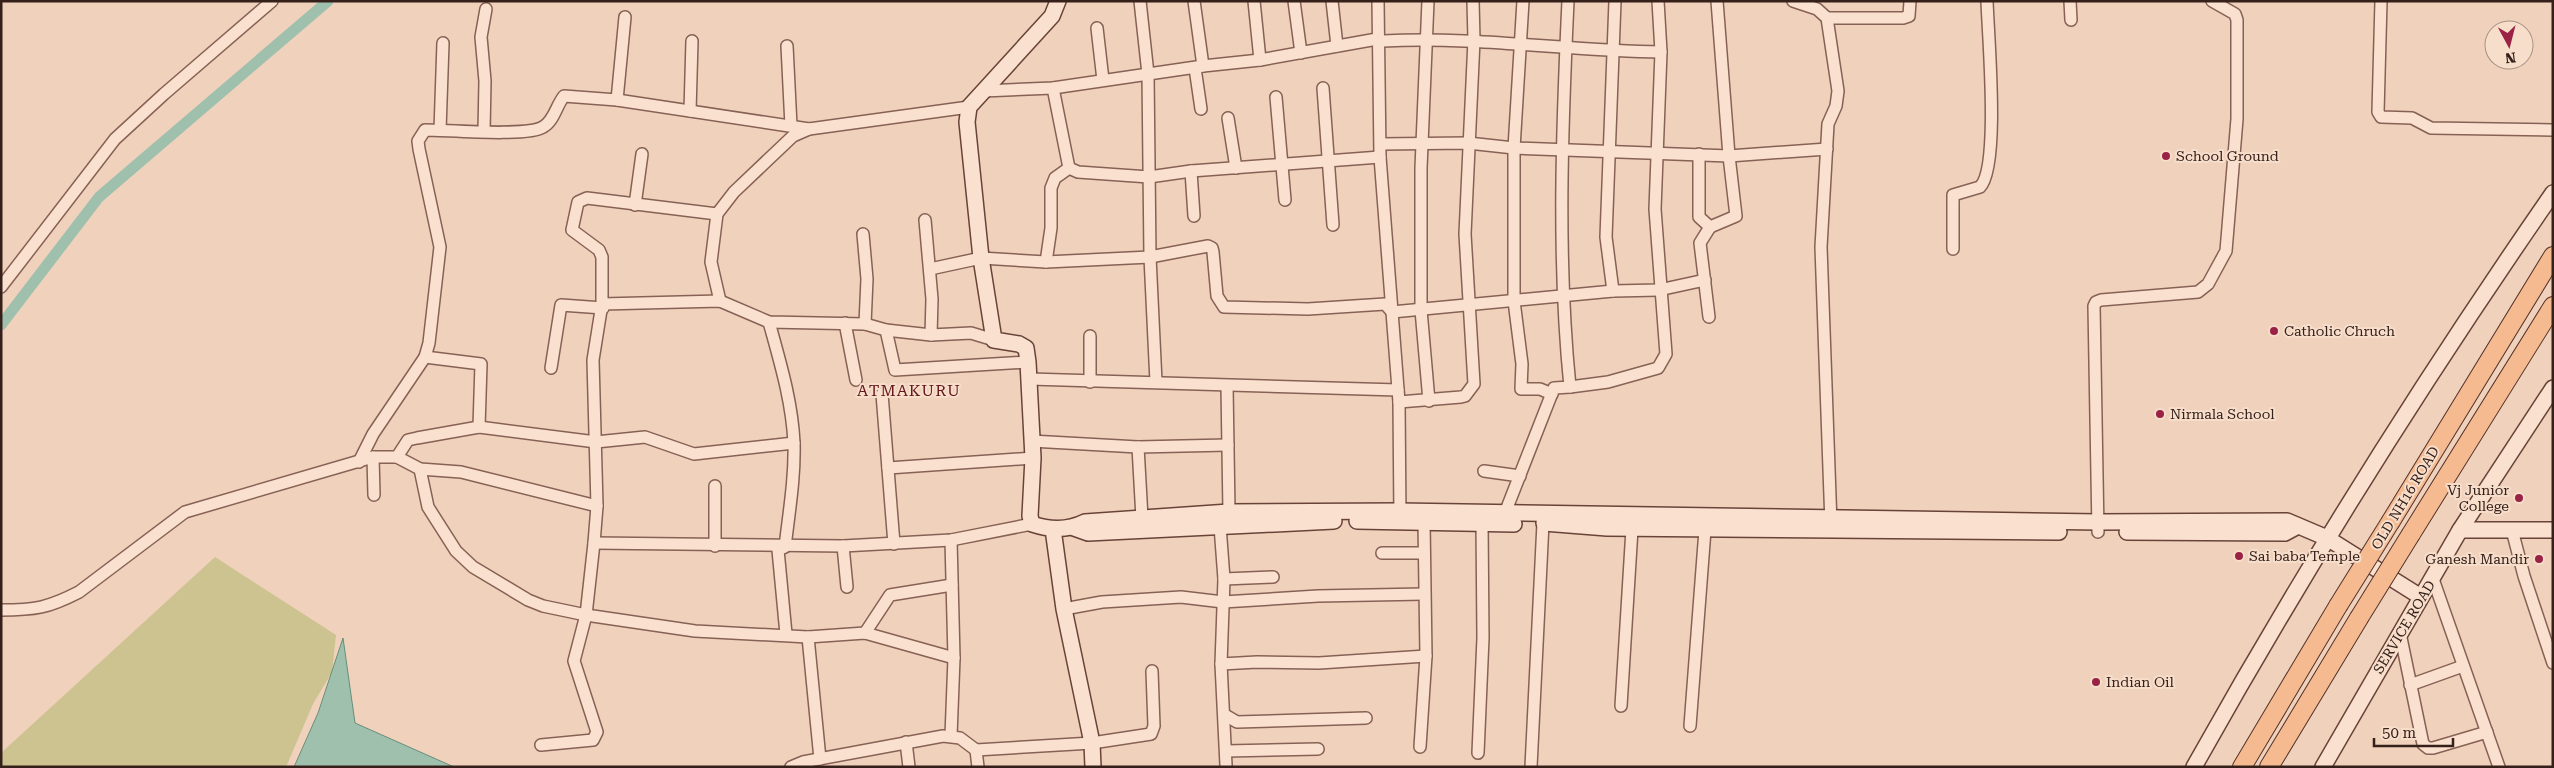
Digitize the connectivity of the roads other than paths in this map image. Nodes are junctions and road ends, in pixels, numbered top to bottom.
1 (272, 1) edge
2 (1058, 1) edge
3 (1140, 1) edge
4 (1194, 1) edge
5 (1254, 1) edge
6 (1294, 1) edge
7 (1332, 1) edge
8 (1378, 1) edge
9 (1428, 1) edge
10 (1473, 1) edge
11 (1523, 1) edge
12 (1568, 1) edge
13 (1616, 1) edge
14 (1658, 1) edge
15 (1717, 1) edge
16 (1793, 1) edge
17 (1910, 1) edge
18 (1987, 1) edge
19 (2070, 1) edge
20 (2212, 1) edge
21 (2380, 1) edge
22 (486, 9) dead end
23 (625, 17) dead end
24 (1827, 18) junction
25 (2071, 20) dead end
26 (1097, 28) dead end
27 (1426, 38) junction
28 (1377, 39) junction
29 (1474, 40) junction
30 (692, 42) dead end
31 (443, 44) dead end
32 (1520, 45) junction
33 (787, 46) dead end
34 (1337, 46) junction
35 (1566, 48) junction
36 (1612, 51) junction
37 (1661, 52) junction
38 (1301, 53) junction
39 (1260, 60) junction
40 (1199, 67) junction
41 (1148, 74) junction
42 (1103, 80) junction
43 (1053, 88) junction
44 (1323, 88) dead end
45 (983, 91) junction
46 (1276, 97) dead end
47 (617, 100) junction
48 (969, 107) junction
49 (1201, 109) dead end
50 (690, 111) junction
51 (1228, 118) dead end
52 (791, 126) junction
53 (809, 129) junction
54 (440, 130) junction
55 (2553, 130) edge
56 (484, 131) junction
57 (1468, 142) junction
58 (1423, 143) junction
59 (1381, 144) junction
60 (1514, 148) junction
61 (1563, 149) junction
62 (1827, 149) junction
63 (1609, 150) junction
64 (642, 154) dead end
65 (1656, 154) junction
66 (1699, 154) junction
67 (1729, 156) junction
68 (1380, 157) junction
69 (1328, 162) junction
70 (1283, 165) junction
71 (1069, 168) junction
72 (1236, 168) junction
73 (1191, 171) junction
74 (1149, 176) junction
75 (2553, 193) edge
76 (1285, 200) dead end
77 (635, 205) junction
78 (717, 214) junction
79 (1194, 216) dead end
80 (925, 220) dead end
81 (1333, 225) dead end
82 (1710, 227) junction
83 (862, 234) dead end
84 (1953, 249) dead end
85 (2553, 256) edge
86 (1150, 257) junction
87 (981, 258) junction
88 (1046, 262) junction
89 (930, 269) junction
90 (1705, 280) junction
91 (1, 287) edge
92 (1659, 290) junction
93 (1612, 291) junction
94 (1564, 296) junction
95 (720, 301) junction
96 (1514, 301) junction
97 (602, 306) junction
98 (1469, 306) junction
99 (2553, 306) edge
100 (1421, 310) junction
101 (1392, 312) junction
102 (1709, 318) dead end
103 (770, 322) junction
104 (845, 324) junction
105 (865, 324) junction
106 (886, 330) junction
107 (931, 335) junction
108 (1090, 336) dead end
109 (994, 340) junction
110 (425, 357) junction
111 (1028, 362) junction
112 (551, 368) dead end
113 (1030, 379) junction
114 (856, 380) dead end
115 (1090, 382) junction
116 (1156, 382) junction
117 (1227, 386) junction
118 (1570, 387) junction
119 (2553, 388) edge
120 (1398, 390) junction
121 (882, 394) dead end
122 (1552, 394) junction
123 (1429, 401) junction
124 (1399, 402) junction
125 (479, 427) junction
126 (1032, 441) junction
127 (596, 442) junction
128 (794, 443) junction
129 (1228, 445) junction
130 (1138, 446) junction
131 (373, 457) junction
132 (397, 457) junction
133 (1032, 458) junction
134 (359, 462) junction
135 (888, 468) junction
136 (420, 469) junction
137 (1484, 470) dead end
138 (1520, 476) junction
139 (715, 486) dead end
140 (374, 496) dead end
141 (597, 506) junction
142 (1229, 512) junction
143 (1505, 513) junction
144 (1400, 516) junction
145 (1142, 518) junction
146 (1424, 522) junction
147 (1482, 523) junction
148 (1544, 523) junction
149 (1032, 524) junction
150 (1831, 524) junction
151 (1080, 525) junction
152 (1220, 526) junction
153 (2098, 527) junction
154 (1053, 529) junction
155 (1632, 529) junction
156 (1705, 530) junction
157 (2460, 530) junction
158 (2512, 530) junction
159 (2553, 530) edge
160 (2327, 538) junction
161 (951, 540) junction
162 (594, 543) junction
163 (894, 544) junction
164 (715, 546) junction
165 (843, 546) junction
166 (784, 547) junction
167 (1382, 552) dead end
168 (1423, 553) junction
169 (1273, 576) dead end
170 (2433, 579) junction
171 (1224, 580) junction
172 (952, 585) junction
173 (847, 587) dead end
174 (1424, 594) junction
175 (2421, 597) junction
176 (1223, 602) junction
177 (1064, 609) junction
178 (1, 610) edge
179 (586, 615) junction
180 (865, 633) junction
181 (2400, 633) junction
182 (786, 634) junction
183 (808, 637) junction
184 (1426, 656) junction
185 (954, 658) junction
186 (2553, 663) edge
187 (1221, 664) junction
188 (2463, 666) junction
189 (1152, 671) dead end
190 (2410, 685) junction
191 (1621, 706) dead end
192 (1225, 716) junction
193 (1366, 718) dead end
194 (1690, 726) dead end
195 (2487, 732) junction
196 (951, 736) junction
197 (906, 742) junction
198 (1092, 743) junction
199 (541, 745) dead end
200 (1420, 747) dead end
201 (1318, 749) dead end
202 (976, 750) junction
203 (1226, 751) junction
204 (1478, 753) dead end
205 (820, 759) junction
206 (1226, 765) dead end
207 (791, 767) edge
208 (909, 767) edge
209 (978, 767) edge
210 (1093, 767) edge
211 (1531, 767) edge
212 (2194, 767) edge
213 (2242, 767) edge
214 (2269, 767) edge
215 (2323, 767) edge
216 (2499, 767) edge

1 - 91 street
2 - 45 street
3 - 41 street
4 - 40 street
5 - 39 street
6 - 38 street
7 - 34 street
8 - 28 street
9 - 27 street
10 - 29 street
11 - 32 street
12 - 35 street
13 - 36 street
14 - 37 street
15 - 67 street
16 - 24 street
17 - 24 street
18 - 84 street
19 - 25 street
20 - 153 street
21 - 55 street
22 - 56 street
23 - 47 street
24 - 62 street
26 - 42 street
27 - 28 street
27 - 29 street
27 - 58 street
28 - 34 street
28 - 59 street
29 - 32 street
29 - 57 street
30 - 50 street
31 - 54 street
32 - 35 street
32 - 60 street
33 - 52 street
34 - 38 street
35 - 36 street
35 - 61 street
36 - 37 street
36 - 63 street
37 - 65 street
38 - 39 street
39 - 40 street
40 - 41 street
40 - 49 street
41 - 42 street
41 - 74 street
42 - 43 street
43 - 45 street
43 - 71 street
44 - 69 street
45 - 48 street
46 - 70 street
47 - 50 street
47 - 56 street
48 - 53 street
48 - 87 street
50 - 52 street
51 - 72 street
52 - 53 street
53 - 78 street
54 - 56 street
54 - 110 street
57 - 58 street
57 - 60 street
57 - 98 street
58 - 59 street
58 - 100 street
59 - 68 street
60 - 61 street
60 - 96 street
61 - 63 street
61 - 94 street
62 - 67 street
62 - 150 street
63 - 65 street
63 - 93 street
64 - 77 street
65 - 66 street
65 - 92 street
66 - 67 street
66 - 82 street
67 - 82 street
68 - 69 street
68 - 101 street
69 - 70 street
69 - 81 street
70 - 72 street
70 - 76 street
71 - 74 street
71 - 88 street
72 - 73 street
73 - 74 street
73 - 79 street
74 - 86 street
75 - 160 street
77 - 78 street
77 - 97 street
78 - 95 street
80 - 89 street
82 - 90 street
83 - 105 street
85 - 213 main road, OLD NH16 ROAD, bridge
86 - 88 street
86 - 101 street
86 - 116 street
87 - 88 street
87 - 89 street
87 - 109 street
89 - 107 street
90 - 92 street
90 - 102 street
92 - 93 street
92 - 118 street
93 - 94 street
94 - 96 street
94 - 118 street
95 - 97 street
95 - 103 street
96 - 98 street
96 - 122 street
97 - 112 street
97 - 127 street
98 - 100 street
98 - 123 street
99 - 214 main road, OLD NH16 ROAD, bridge
100 - 101 street
100 - 123 street
101 - 120 street
103 - 104 street
103 - 128 street
104 - 105 street
104 - 114 street
105 - 106 street
106 - 107 street
106 - 111 street
107 - 109 street
108 - 115 street
109 - 111 street
110 - 125 street
110 - 134 street
111 - 113 street
113 - 115 street
113 - 126 street
115 - 116 street
116 - 117 street
117 - 120 street
117 - 129 street
118 - 122 street
119 - 157 street, SERVICE ROAD
120 - 124 street
121 - 135 street
122 - 138 street
123 - 124 street
124 - 144 street
125 - 127 street
125 - 132 street
126 - 130 street
126 - 133 street
127 - 128 street
127 - 141 street
128 - 166 street
129 - 130 street
129 - 142 street
130 - 145 street
131 - 132 street
131 - 134 street
131 - 140 street
132 - 136 street
133 - 135 street
133 - 149 street
134 - 178 street
135 - 163 street
136 - 141 street
136 - 179 street
137 - 138 street
138 - 143 street
139 - 164 street
141 - 162 street
142 - 144 street
142 - 145 street
143 - 144 street
143 - 150 street
144 - 146 street
144 - 152 street
145 - 151 street
146 - 147 street
146 - 168 street
147 - 148 street
147 - 204 street
148 - 155 street
148 - 211 street
149 - 154 street
149 - 161 street
150 - 153 street
150 - 156 street
151 - 152 street
151 - 154 street
152 - 171 street
153 - 160 street
154 - 177 street
155 - 156 street
155 - 191 street
156 - 194 street
157 - 158 street
157 - 170 street, SERVICE ROAD
158 - 159 street
158 - 186 street
160 - 175 street
160 - 212 street
161 - 163 street
161 - 172 street
162 - 164 street
162 - 179 street
163 - 165 street
164 - 166 street
165 - 166 street
165 - 173 street
166 - 182 street
167 - 168 street
168 - 174 street
169 - 171 street
170 - 175 street, SERVICE ROAD
170 - 188 street
171 - 176 street
172 - 180 street
172 - 185 street
174 - 176 street
174 - 184 street
175 - 181 street, SERVICE ROAD
176 - 177 street
176 - 187 street
177 - 198 street
179 - 182 street
179 - 199 street
180 - 183 street
180 - 185 street
181 - 190 street
181 - 215 street, SERVICE ROAD
182 - 183 street
183 - 205 street
184 - 187 street
184 - 200 street
185 - 196 street
187 - 192 street
188 - 190 street
188 - 195 street
189 - 198 street
190 - 195 street
192 - 193 street
192 - 203 street
195 - 216 street
196 - 197 street
196 - 202 street
197 - 205 street
197 - 208 street
198 - 202 street
198 - 210 street
201 - 203 street
202 - 209 street
203 - 206 street
205 - 207 street

